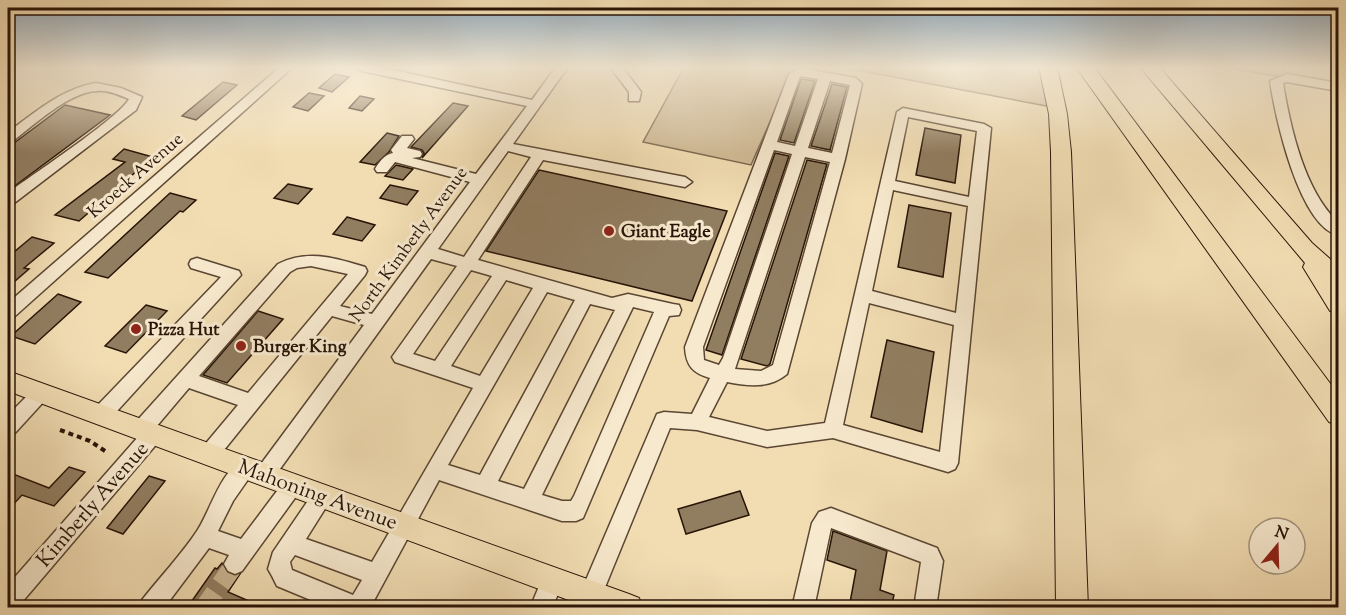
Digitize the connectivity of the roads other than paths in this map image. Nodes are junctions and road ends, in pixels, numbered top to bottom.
1 (71, 96) edge
2 (132, 96) edge
3 (254, 96) edge
4 (495, 96) edge
5 (540, 96) edge
6 (787, 96) edge
7 (819, 96) edge
8 (853, 96) edge
9 (1055, 96) edge
10 (1106, 96) edge
11 (1173, 96) edge
12 (1278, 96) edge
13 (534, 104) junction
14 (8, 138) edge
15 (769, 145) junction
16 (504, 146) junction
17 (800, 153) junction
18 (538, 155) junction
19 (838, 159) junction
20 (382, 169) dead end
21 (482, 176) junction
22 (685, 182) dead end
23 (887, 184) junction
24 (8, 200) edge
25 (976, 203) junction
26 (1338, 230) edge
27 (1304, 249) junction
28 (427, 252) junction
29 (468, 263) junction
30 (197, 264) dead end
31 (502, 273) junction
32 (1338, 279) edge
33 (543, 285) junction
34 (863, 295) junction
35 (585, 297) junction
36 (628, 300) junction
37 (1338, 304) edge
38 (329, 309) junction
39 (8, 312) edge
40 (963, 321) junction
41 (376, 322) junction
42 (439, 370) junction
43 (723, 374) junction
44 (186, 380) junction
45 (8, 381) edge
46 (485, 385) junction
47 (41, 393) junction
48 (252, 402) junction
49 (1338, 414) edge
50 (101, 415) junction
51 (697, 422) junction
52 (8, 427) edge
53 (833, 430) junction
54 (147, 432) junction
55 (209, 454) junction
56 (435, 470) junction
57 (256, 471) junction
58 (293, 484) junction
59 (485, 486) junction
60 (323, 496) junction
61 (529, 500) junction
62 (404, 526) junction
63 (205, 537) junction
64 (291, 544) junction
65 (377, 575) junction
66 (553, 580) junction
67 (591, 594) junction
68 (8, 601) edge
69 (150, 608) edge
70 (358, 608) edge
71 (541, 608) edge
72 (629, 608) edge
73 (803, 608) edge
74 (925, 608) edge
75 (1072, 608) edge

1 - 14 street
2 - 24 street
3 - 39 street, Kroeck Avenue
4 - 13 street
5 - 13 street, North Kimberly Avenue
6 - 15 street
7 - 17 street
8 - 19 street
9 - 75 highway
10 - 49 highway
11 - 27 highway
12 - 26 street
13 - 16 street, North Kimberly Avenue
15 - 17 street
15 - 43 street
16 - 18 street
16 - 21 street, North Kimberly Avenue
17 - 19 street
17 - 43 street
18 - 22 street
18 - 29 street
19 - 43 street
20 - 21 street
21 - 28 street, North Kimberly Avenue
23 - 25 street
23 - 25 street
23 - 34 street
25 - 40 street
27 - 32 highway
27 - 37 highway
28 - 29 street
28 - 41 street, North Kimberly Avenue
29 - 31 street
29 - 42 street
30 - 50 street
31 - 33 street
31 - 42 street
33 - 35 street
33 - 46 street
34 - 40 street
34 - 53 street
35 - 36 street
35 - 59 street
36 - 61 street
36 - 61 street
38 - 41 street
38 - 44 street, Kimberly Avenue
38 - 48 street
40 - 53 street
41 - 57 street, North Kimberly Avenue
42 - 46 street
43 - 51 street
44 - 48 street
44 - 54 street, Kimberly Avenue
45 - 47 main road, Mahoning Avenue
46 - 56 street
47 - 50 main road, Mahoning Avenue
47 - 52 street
48 - 55 street
50 - 54 main road, Mahoning Avenue
51 - 53 street
51 - 67 street
54 - 55 main road, Mahoning Avenue
54 - 68 street, Kimberly Avenue
55 - 57 main road, Mahoning Avenue
56 - 59 street
56 - 62 street
57 - 58 main road, Mahoning Avenue
57 - 63 street, North Kimberly Avenue
58 - 60 main road, Mahoning Avenue
58 - 63 street
59 - 61 street
60 - 62 main road, Mahoning Avenue
60 - 64 street
62 - 65 street
62 - 66 main road, Mahoning Avenue
63 - 69 street, North Kimberly Avenue
64 - 65 street
64 - 70 street
65 - 70 street
66 - 67 main road, Mahoning Avenue
66 - 71 street
67 - 72 main road, Mahoning Avenue
73 - 74 street

